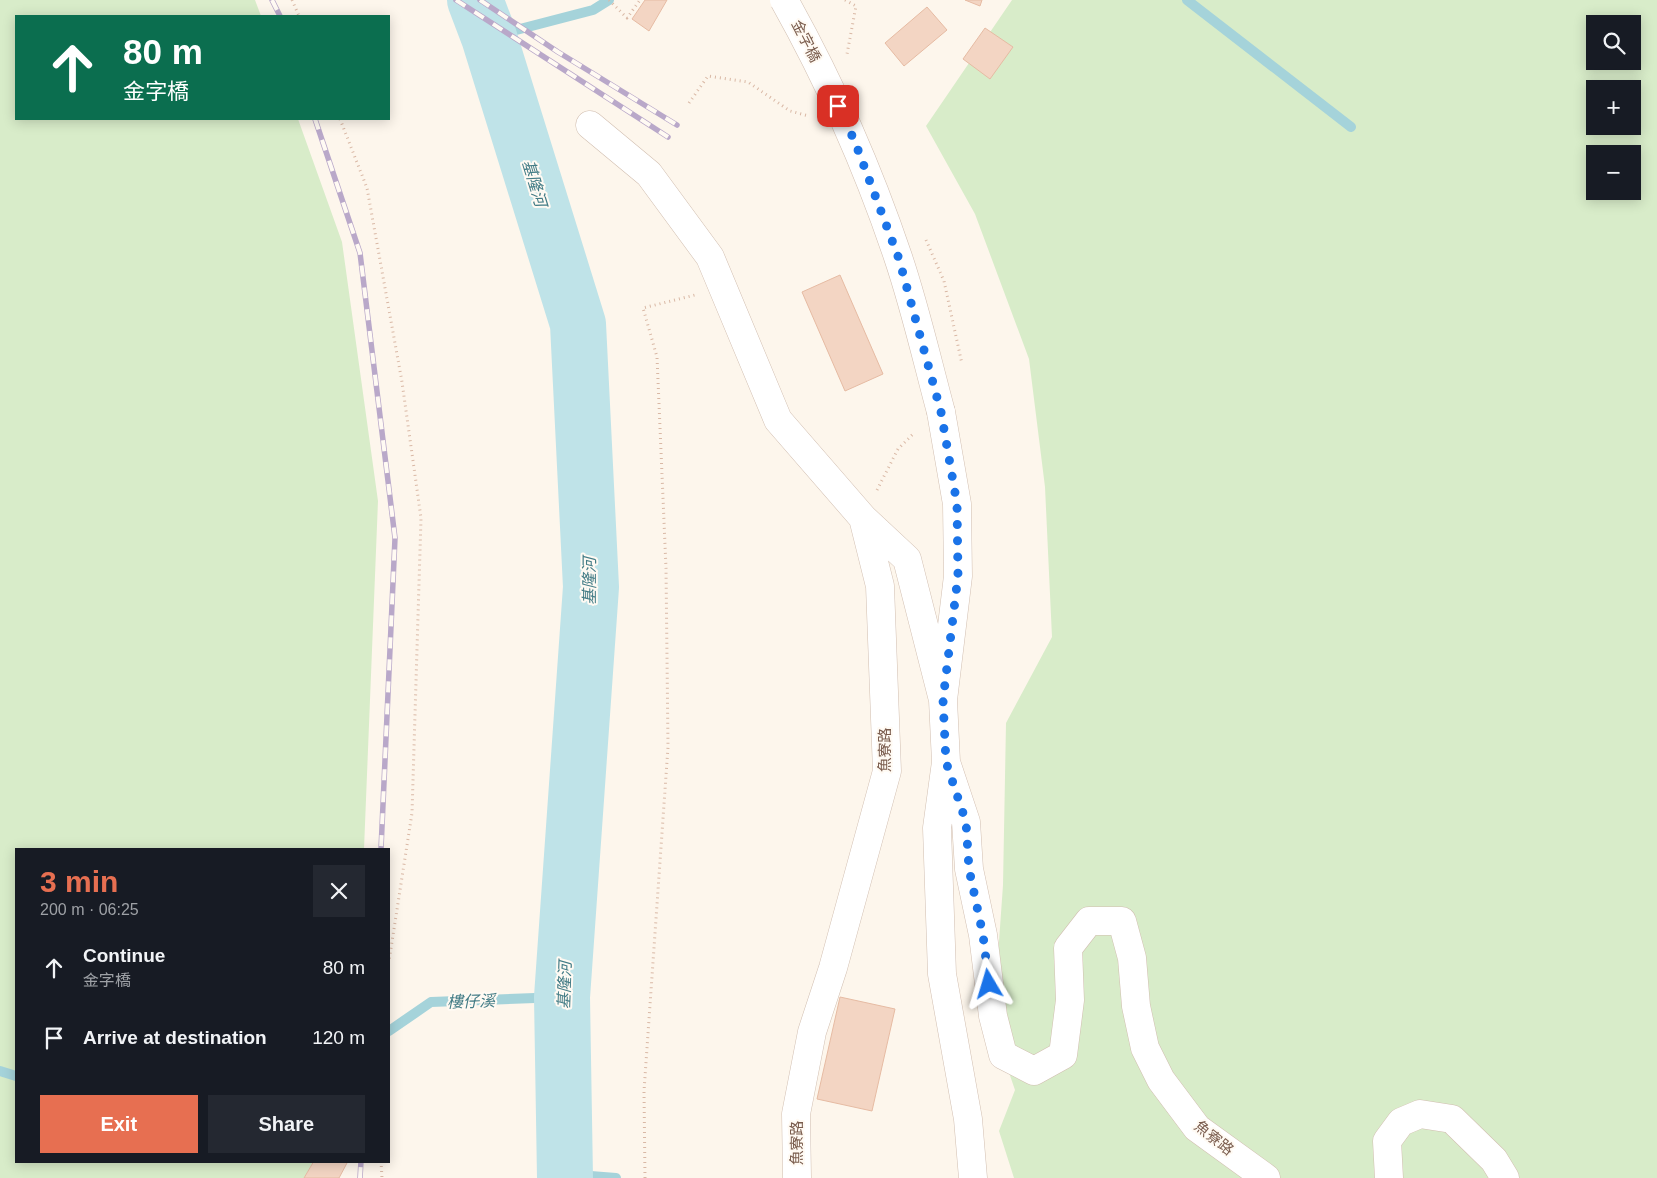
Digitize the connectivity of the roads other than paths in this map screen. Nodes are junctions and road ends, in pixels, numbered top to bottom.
1 (784, 0) edge
2 (590, 125) dead end
3 (863, 518) junction
4 (952, 630) joint
5 (943, 700) junction
6 (946, 762) junction
7 (797, 1178) edge
8 (973, 1178) edge
9 (1266, 1178) edge
10 (1389, 1178) edge
11 (1505, 1178) edge

1 - 4 street, 金字橋, bridge
2 - 3 street
3 - 5 street, 魚寮路
3 - 7 street, 魚寮路
4 - 5 street, 魚寮路
5 - 6 street, 魚寮路
6 - 8 street, 魚寮路
6 - 9 street, 魚寮路
10 - 11 street

